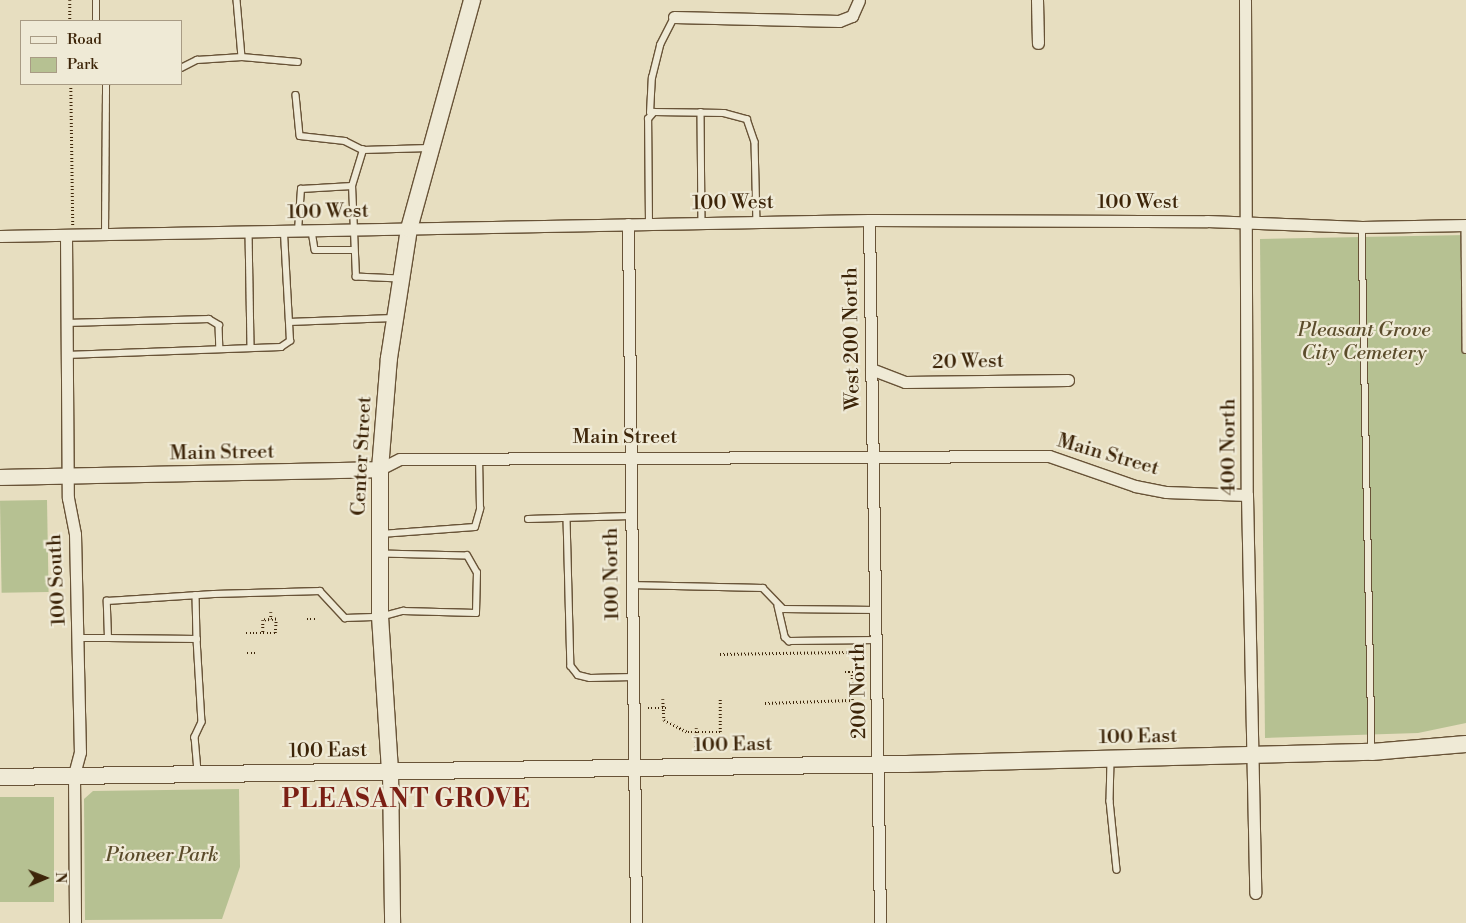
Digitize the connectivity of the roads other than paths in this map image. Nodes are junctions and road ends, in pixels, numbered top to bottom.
1 (96, 0) edge
2 (237, 0) edge
3 (472, 0) edge
4 (859, 0) edge
5 (1037, 0) edge
6 (1245, 0) edge
7 (674, 17) joint
8 (96, 20) edge
9 (1038, 43) dead end
10 (242, 56) junction
11 (298, 62) dead end
12 (182, 68) edge
13 (106, 85) edge
14 (296, 95) dead end
15 (701, 112) junction
16 (650, 113) junction
17 (431, 148) junction
18 (363, 150) junction
19 (352, 186) junction
20 (869, 220) junction
21 (757, 222) junction
22 (702, 223) junction
23 (1247, 223) junction
24 (628, 224) junction
25 (649, 224) junction
26 (1466, 225) edge
27 (1362, 227) junction
28 (409, 229) junction
29 (351, 230) junction
30 (298, 231) junction
31 (312, 231) junction
32 (249, 232) junction
33 (284, 232) junction
34 (0, 236) edge
35 (70, 236) junction
36 (105, 236) junction
37 (353, 250) junction
38 (402, 279) junction
39 (395, 318) junction
40 (289, 322) junction
41 (66, 323) junction
42 (251, 348) junction
43 (220, 349) junction
44 (1466, 350) edge
45 (66, 355) junction
46 (871, 369) junction
47 (1068, 380) dead end
48 (631, 456) junction
49 (479, 458) junction
50 (873, 458) junction
51 (380, 469) junction
52 (68, 476) junction
53 (0, 477) edge
54 (1248, 495) junction
55 (631, 516) junction
56 (567, 518) junction
57 (528, 519) dead end
58 (380, 534) junction
59 (380, 554) junction
60 (630, 585) junction
61 (196, 595) junction
62 (778, 606) junction
63 (876, 610) junction
64 (380, 616) junction
65 (78, 638) junction
66 (108, 638) junction
67 (197, 638) junction
68 (877, 640) junction
69 (633, 677) junction
70 (1466, 744) edge
71 (1372, 752) junction
72 (1251, 755) junction
73 (1111, 759) junction
74 (879, 764) junction
75 (636, 767) junction
76 (390, 771) junction
77 (198, 774) junction
78 (74, 775) junction
79 (0, 777) edge
80 (1117, 870) dead end
81 (1255, 893) dead end
82 (75, 923) edge
83 (392, 923) edge
84 (636, 923) edge
85 (880, 923) edge

1 - 8 lane
2 - 10 lane
3 - 17 main road, Center Street
4 - 7 street
5 - 9 street
6 - 23 street, 400 North
7 - 16 lane
10 - 11 lane
10 - 12 lane
13 - 36 lane
14 - 18 lane
15 - 16 lane
15 - 21 lane
15 - 22 lane
16 - 25 lane
17 - 18 lane
17 - 28 main road, Center Street
18 - 19 lane
19 - 29 lane
19 - 30 lane
20 - 21 street, 100 West
20 - 23 street, 100 West
20 - 46 street, West 200 North
21 - 22 street, 100 West
22 - 25 street, 100 West
23 - 27 street, 100 West
23 - 54 street, 400 North
24 - 25 street, 100 West
24 - 28 street, 100 West
24 - 48 street, 100 North
26 - 27 street, 100 West
26 - 44 lane
27 - 71 lane
28 - 29 street, 100 West
28 - 38 main road, Center Street
29 - 31 street, 100 West
29 - 37 lane
30 - 31 street, 100 West
30 - 33 street, 100 West
31 - 37 lane
32 - 33 street, 100 West
32 - 36 street, 100 West
32 - 42 lane
33 - 40 lane
34 - 35 street, 100 West
35 - 36 street, 100 West
35 - 41 street, 100 South
37 - 38 lane
38 - 39 main road, Center Street
39 - 40 lane
39 - 51 main road, Center Street
40 - 42 lane
41 - 43 lane
41 - 45 street, 100 South
42 - 43 lane
43 - 45 lane
45 - 52 street, 100 South
46 - 47 street, 20 West
46 - 50 street, West 200 North
48 - 49 street, Main Street
48 - 50 street, Main Street
48 - 55 street, 100 North
49 - 51 street, Main Street
49 - 58 lane
50 - 54 street, Main Street
50 - 63 street, 200 North
51 - 52 street, Main Street
51 - 58 main road, Center Street
52 - 53 street, Main Street
52 - 65 street, 100 South
54 - 72 street, 400 North
55 - 56 lane
55 - 60 street, 100 North
56 - 57 lane
56 - 69 lane
58 - 59 main road, Center Street
59 - 64 main road, Center Street
59 - 64 lane
60 - 62 lane
60 - 69 street, 100 North
61 - 64 lane
61 - 66 lane
61 - 67 lane
62 - 63 lane
62 - 68 lane
63 - 68 street, 200 North
64 - 76 main road, Center Street
65 - 66 lane
65 - 78 street, 100 South
66 - 67 lane
67 - 77 lane
68 - 74 street, 200 North
69 - 75 street, 100 North
70 - 71 main road, 100 East
71 - 72 main road, 100 East
72 - 73 main road, 100 East
72 - 81 street, 400 North
73 - 74 main road, 100 East
73 - 80 lane
74 - 75 main road, 100 East
74 - 85 street, 200 North
75 - 76 main road, 100 East
75 - 84 street, 100 North
76 - 77 main road, 100 East
76 - 83 street, Center Street
77 - 78 main road, 100 East
78 - 79 main road, 100 East
78 - 82 street, 100 South

